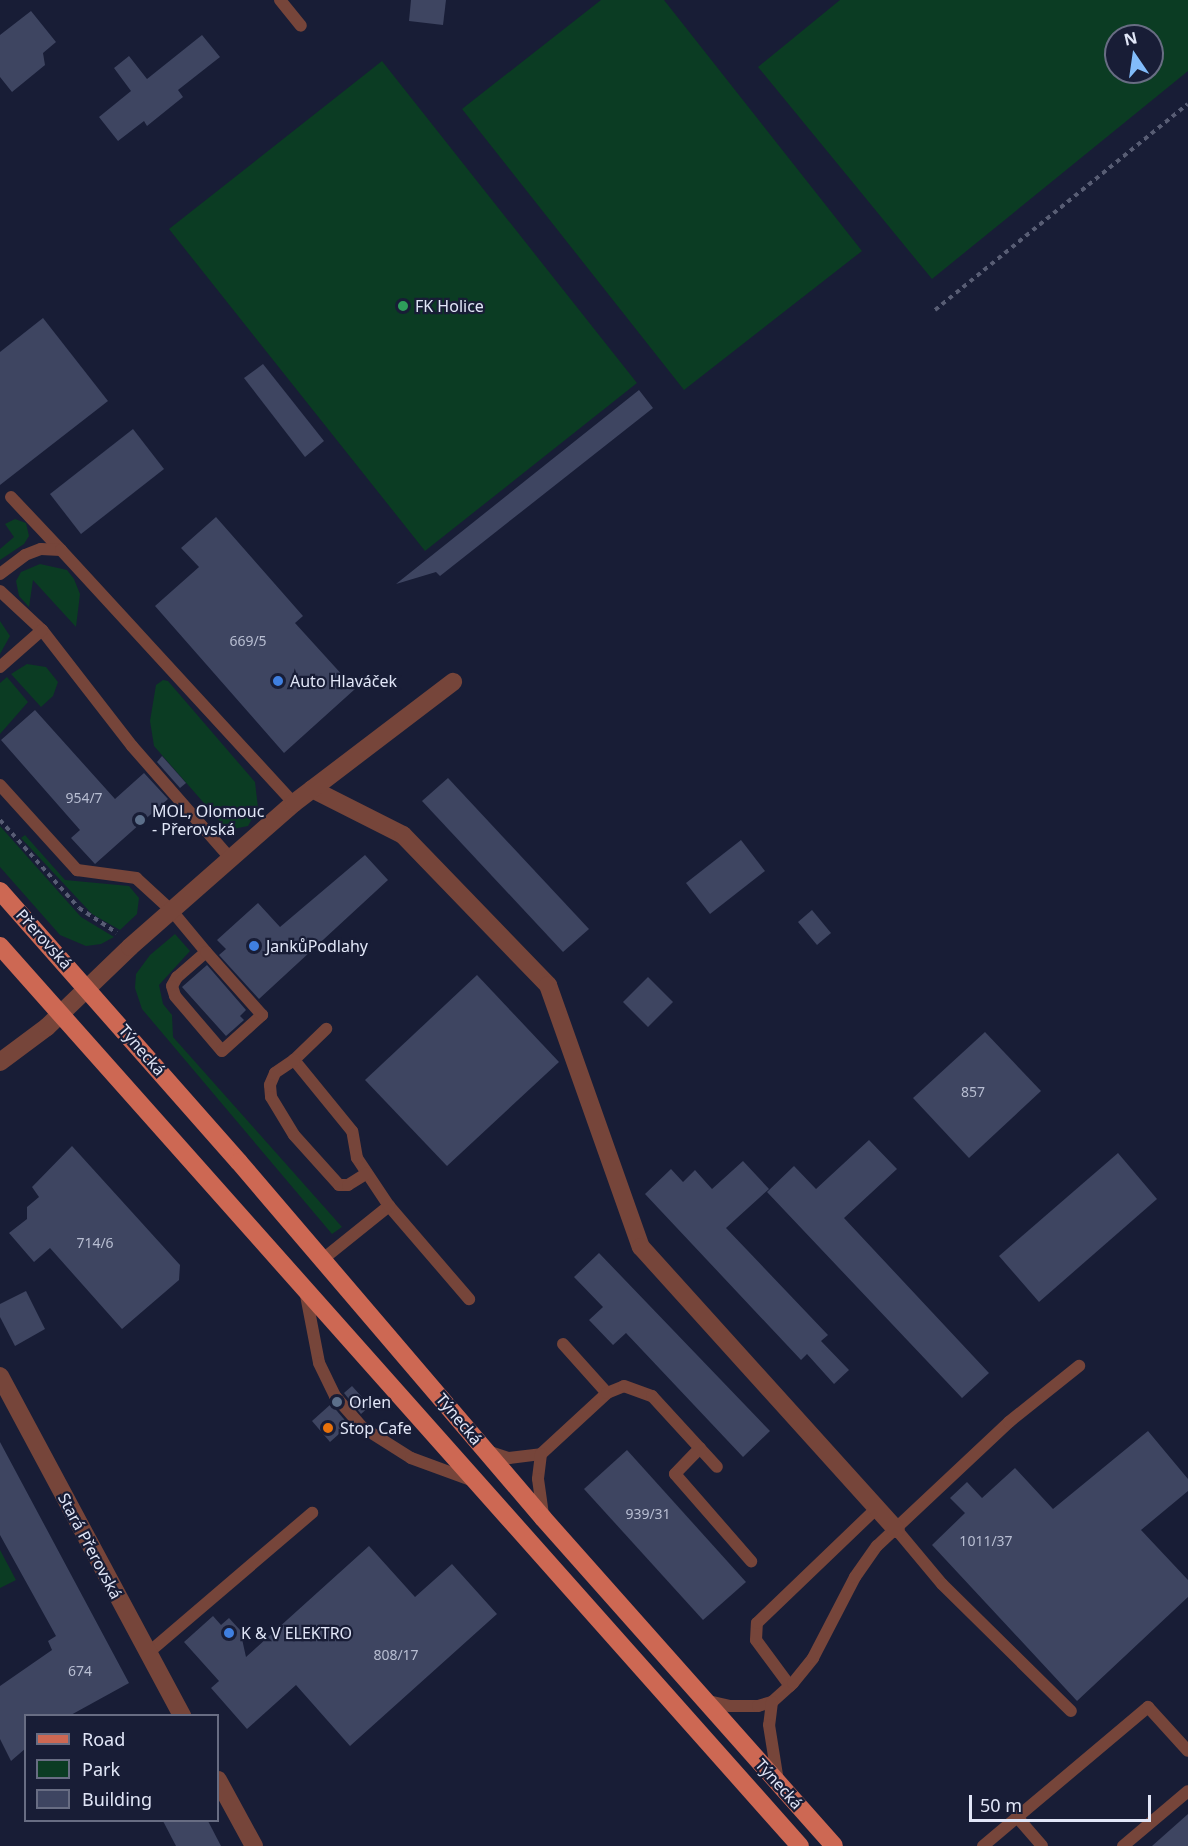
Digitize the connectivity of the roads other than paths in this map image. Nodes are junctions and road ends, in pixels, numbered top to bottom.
1 (280, 0) edge
2 (301, 26) dead end
3 (11, 497) dead end
4 (61, 550) junction
5 (0, 574) edge
6 (0, 591) edge
7 (42, 630) junction
8 (0, 667) edge
9 (453, 682) dead end
10 (0, 785) edge
11 (312, 789) junction
12 (294, 803) junction
13 (230, 858) junction
14 (0, 891) edge
15 (172, 911) junction
16 (0, 946) edge
17 (206, 952) junction
18 (87, 988) junction
19 (61, 1014) junction
20 (326, 1029) dead end
21 (294, 1060) junction
22 (0, 1062) edge
23 (367, 1173) junction
24 (390, 1206) junction
25 (322, 1259) junction
26 (305, 1290) junction
27 (469, 1299) dead end
28 (563, 1344) dead end
29 (1079, 1366) dead end
30 (0, 1376) edge
31 (607, 1393) junction
32 (700, 1448) junction
33 (485, 1449) junction
34 (541, 1455) junction
35 (717, 1467) dead end
36 (477, 1482) junction
37 (877, 1508) junction
38 (312, 1514) dead end
39 (543, 1518) junction
40 (896, 1529) junction
41 (751, 1561) dead end
42 (148, 1653) junction
43 (790, 1686) junction
44 (704, 1700) junction
45 (772, 1702) junction
46 (1071, 1711) dead end
47 (181, 1714) edge
48 (1188, 1751) edge
49 (219, 1782) edge
50 (778, 1783) junction
51 (1188, 1791) edge
52 (1017, 1818) junction
53 (254, 1846) edge
54 (801, 1846) edge
55 (834, 1846) edge
56 (983, 1846) edge
57 (1042, 1846) edge
58 (1123, 1846) edge

1 - 2 lane
3 - 4 lane
4 - 5 lane
4 - 12 lane
6 - 7 lane
7 - 8 lane
7 - 13 lane
9 - 11 street
10 - 15 lane
11 - 12 street
11 - 37 street
12 - 13 street
13 - 15 street
14 - 18 main road, Přerovská
15 - 17 lane
15 - 18 street
16 - 19 main road
17 - 17 lane
18 - 19 street
18 - 25 main road, Týnecká
19 - 22 street
19 - 26 main road, Týnecká
20 - 21 lane
21 - 23 lane
21 - 23 lane
23 - 24 lane
24 - 25 lane
24 - 27 lane
25 - 33 main road, Týnecká
26 - 36 main road, Týnecká
26 - 36 lane
28 - 31 lane
29 - 40 lane
30 - 42 street, Stará Přerovská
31 - 32 lane
31 - 34 lane
32 - 35 lane
32 - 41 lane
33 - 34 lane
33 - 39 main road, Týnecká
34 - 39 lane
36 - 54 main road, Týnecká
37 - 40 street
37 - 43 lane
38 - 42 lane
39 - 44 main road, Týnecká
40 - 43 lane
40 - 46 lane
42 - 47 street, Stará Přerovská
43 - 45 lane
44 - 45 lane
44 - 50 main road, Týnecká
45 - 50 lane
48 - 52 lane
49 - 53 street
50 - 55 main road, Týnecká
51 - 58 lane
52 - 56 lane
52 - 57 lane

